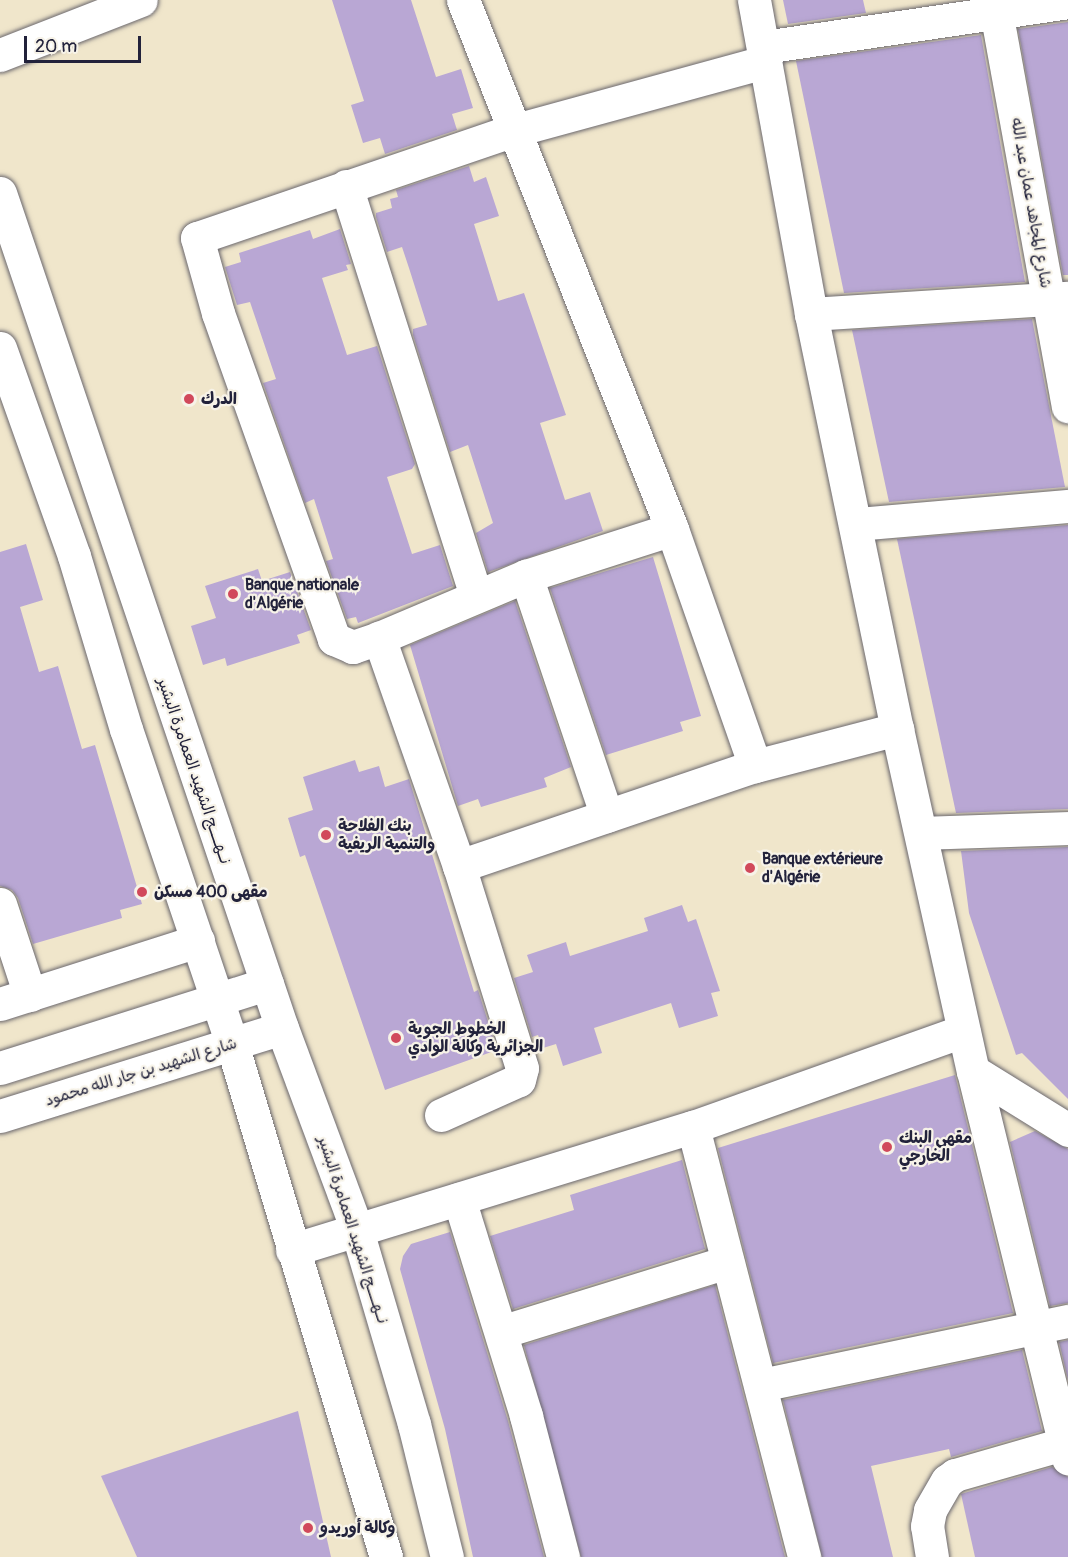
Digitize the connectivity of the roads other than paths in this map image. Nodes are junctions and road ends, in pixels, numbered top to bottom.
1 (463, 0) edge
2 (754, 0) edge
3 (132, 1) edge
4 (1068, 2) edge
5 (995, 5) edge
6 (0, 55) edge
7 (764, 55) junction
8 (512, 131) junction
9 (346, 186) junction
10 (0, 193) edge
11 (1058, 299) edge
12 (811, 314) junction
13 (0, 348) edge
14 (1068, 406) edge
15 (1068, 506) edge
16 (857, 524) junction
17 (672, 530) junction
18 (526, 576) junction
19 (476, 596) junction
20 (379, 638) junction
21 (897, 729) junction
22 (755, 766) junction
23 (607, 816) junction
24 (1068, 828) edge
25 (921, 833) junction
26 (459, 866) junction
27 (0, 904) edge
28 (198, 940) junction
29 (267, 984) junction
30 (15, 999) edge
31 (218, 1000) junction
32 (282, 1028) junction
33 (963, 1031) junction
34 (232, 1044) junction
35 (0, 1068) edge
36 (972, 1071) junction
37 (0, 1116) edge
38 (441, 1116) dead end
39 (693, 1126) junction
40 (1067, 1128) edge
41 (459, 1199) junction
42 (356, 1227) junction
43 (292, 1250) junction
44 (726, 1262) junction
45 (1068, 1322) edge
46 (1036, 1329) junction
47 (501, 1332) junction
48 (761, 1385) junction
49 (1066, 1452) edge
50 (386, 1557) edge
51 (447, 1557) edge
52 (563, 1557) edge
53 (804, 1557) edge
54 (932, 1557) edge

1 - 8 street
2 - 7 street
3 - 6 street
4 - 5 street
5 - 7 street
5 - 11 street, شارع المجاهد عمان عبد الله
7 - 8 street
7 - 12 street
8 - 9 street
8 - 17 street
9 - 19 street
9 - 20 street
10 - 29 street, نــهـــــج الشهيد العمامرة البشير
11 - 12 street
11 - 14 street, شارع المجاهد عمان عبد الله
12 - 16 street
13 - 28 street
15 - 16 street
16 - 21 street
17 - 18 street
17 - 22 street
18 - 19 street
18 - 23 street
19 - 20 street
20 - 26 street
21 - 22 street
21 - 25 street
22 - 23 street
23 - 26 street
24 - 25 street
25 - 33 street
26 - 38 street
27 - 30 street
28 - 30 street
28 - 31 street
29 - 31 street
29 - 32 street, نــهـــــج الشهيد العمامرة البشير
31 - 34 street
31 - 35 street
32 - 34 street, شارع الشهيد بن جار الله محمود
32 - 42 street, نــهـــــج الشهيد العمامرة البشير
33 - 36 street
33 - 39 street
34 - 37 street, شارع الشهيد بن جار الله محمود
34 - 43 street
36 - 40 street
36 - 46 street
39 - 41 street
39 - 44 street
41 - 42 street
41 - 47 street
42 - 43 street
42 - 51 street, نــهـــــج الشهيد العمامرة البشير
43 - 50 street
44 - 47 street
44 - 48 street
45 - 46 street
46 - 48 street
46 - 49 street
47 - 52 street
48 - 53 street
49 - 54 street

